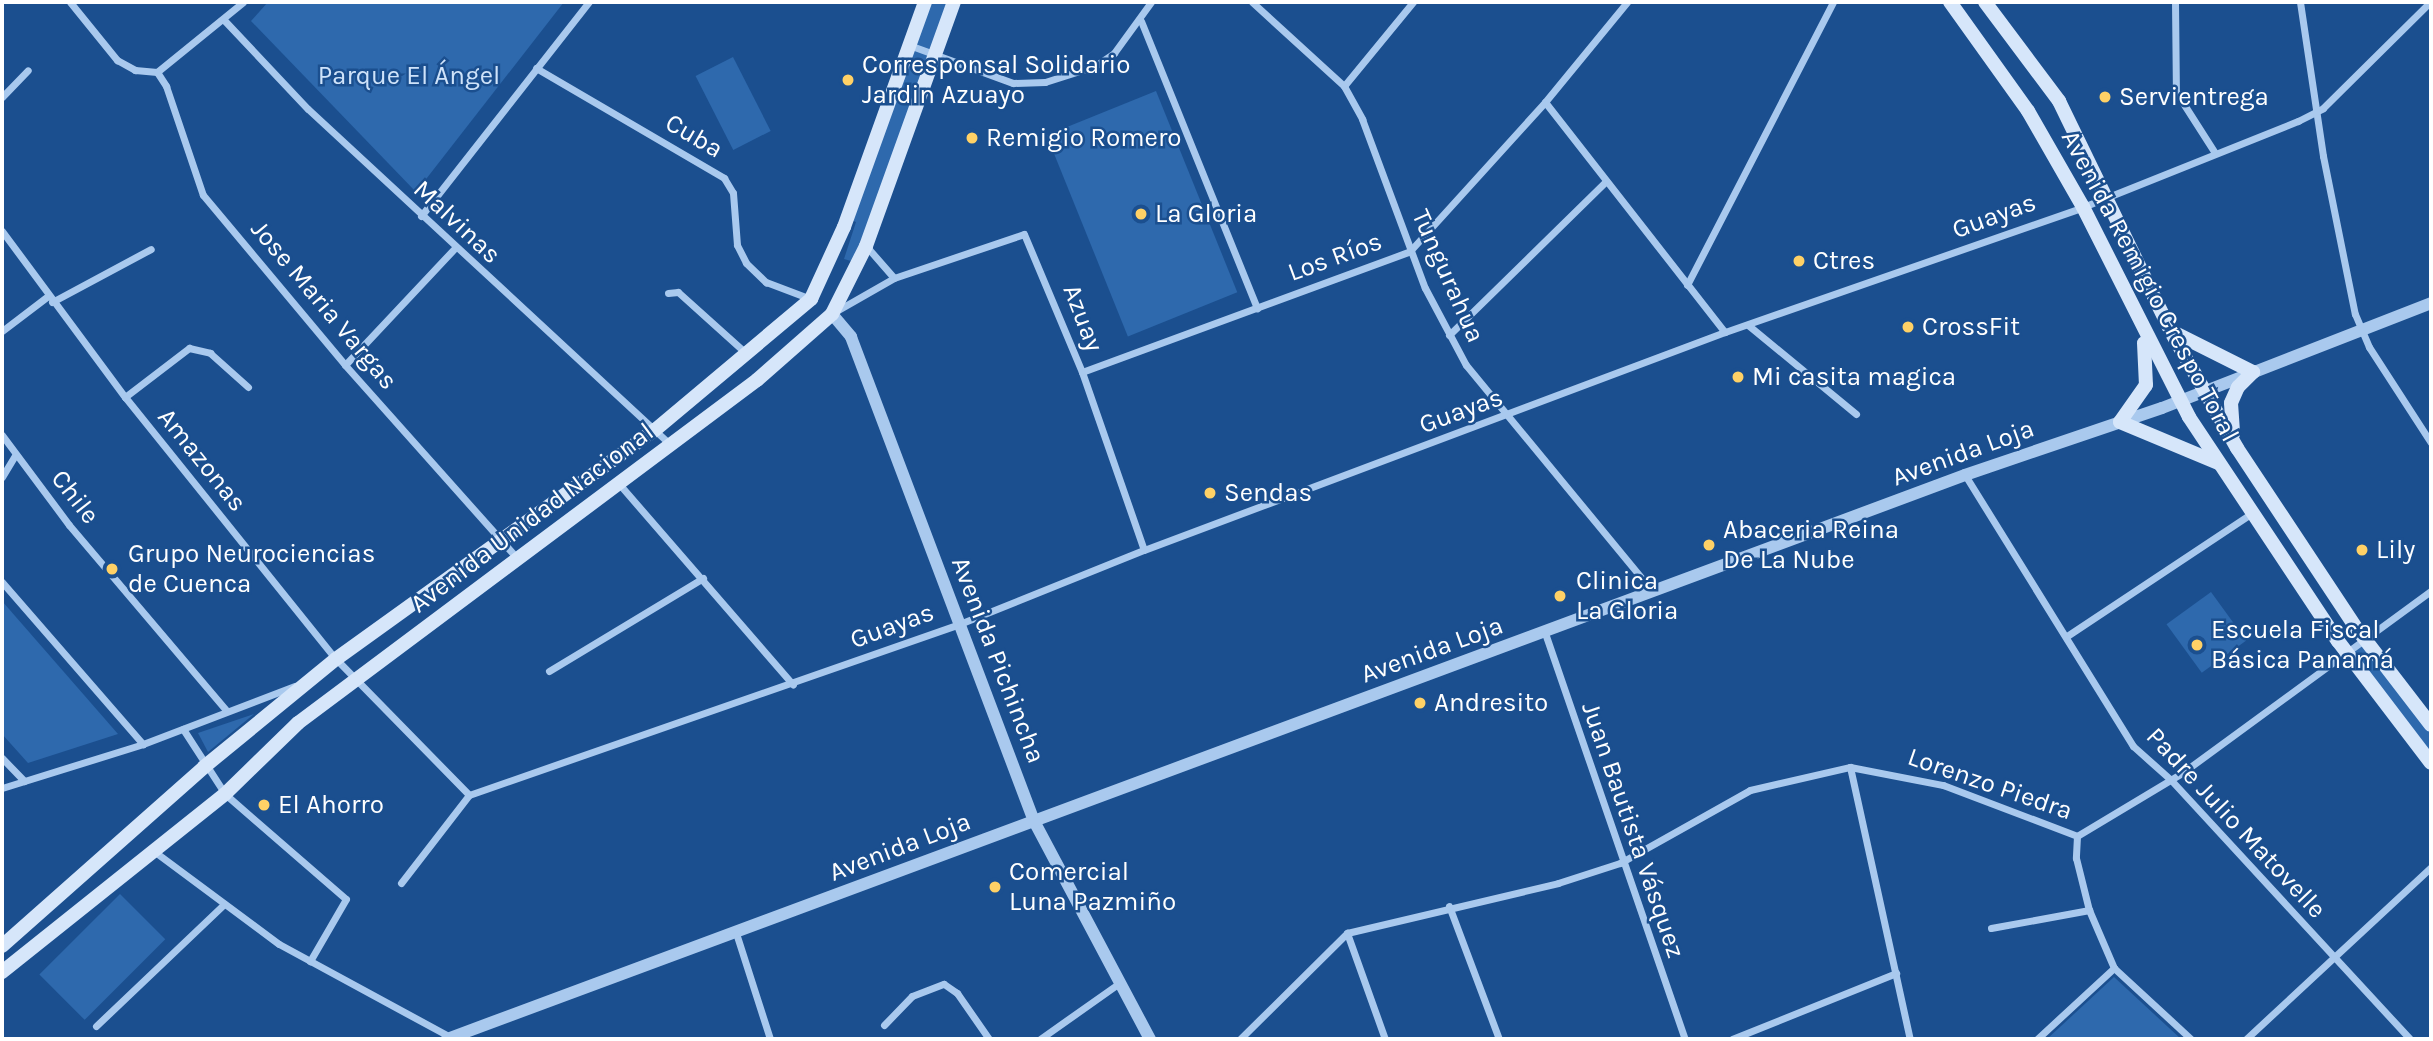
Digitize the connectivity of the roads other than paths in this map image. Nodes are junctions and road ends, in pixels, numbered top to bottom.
1 (70, 2) edge
2 (243, 2) edge
3 (589, 2) edge
4 (925, 2) edge
5 (954, 2) edge
6 (1151, 2) edge
7 (1252, 2) edge
8 (1412, 2) edge
9 (1627, 2) edge
10 (1833, 2) edge
11 (1986, 2) edge
12 (2175, 2) edge
13 (2300, 2) edge
14 (2430, 2) edge
15 (1957, 4) edge
16 (224, 20) junction
17 (1141, 21) junction
18 (909, 45) junction
19 (935, 54) junction
20 (536, 68) junction
21 (28, 70) dead end
22 (158, 72) junction
23 (1344, 86) junction
24 (2, 97) edge
25 (1545, 102) junction
26 (2315, 111) junction
27 (2215, 153) junction
28 (1606, 181) junction
29 (2107, 196) junction
30 (2083, 207) junction
31 (421, 216) junction
32 (2, 231) edge
33 (866, 246) junction
34 (150, 249) dead end
35 (454, 249) junction
36 (1410, 251) junction
37 (894, 278) junction
38 (1687, 285) junction
39 (668, 293) dead end
40 (50, 299) junction
41 (811, 299) junction
42 (2431, 303) edge
43 (1257, 308) junction
44 (831, 314) junction
45 (1748, 326) junction
46 (2360, 328) junction
47 (2170, 330) junction
48 (2, 331) edge
49 (1724, 332) junction
50 (2144, 334) junction
51 (1448, 335) junction
52 (749, 356) junction
53 (345, 365) junction
54 (1082, 372) junction
55 (2253, 372) junction
56 (248, 387) dead end
57 (2204, 392) junction
58 (125, 397) junction
59 (2179, 401) junction
60 (1856, 414) dead end
61 (1508, 417) junction
62 (2120, 422) junction
63 (656, 430) junction
64 (2, 435) edge
65 (2431, 443) edge
66 (671, 445) junction
67 (2237, 449) junction
68 (15, 455) junction
69 (2218, 463) junction
70 (1965, 475) junction
71 (2, 477) edge
72 (620, 485) junction
73 (2252, 513) junction
74 (502, 540) junction
75 (1144, 550) junction
76 (518, 560) junction
77 (703, 578) junction
78 (2, 582) edge
79 (2431, 591) edge
80 (1653, 592) junction
81 (957, 625) junction
82 (1545, 633) junction
83 (2067, 636) junction
84 (2366, 640) junction
85 (2347, 653) junction
86 (336, 659) junction
87 (550, 671) dead end
88 (353, 680) junction
89 (309, 681) junction
90 (793, 685) junction
91 (228, 711) junction
92 (2431, 724) edge
93 (183, 729) junction
94 (143, 744) junction
95 (2, 758) edge
96 (2431, 762) edge
97 (204, 767) junction
98 (1850, 767) junction
99 (2171, 780) junction
100 (24, 781) junction
101 (2, 788) edge
102 (225, 794) junction
103 (469, 795) junction
104 (1034, 821) junction
105 (2077, 836) junction
106 (155, 852) junction
107 (1620, 863) junction
108 (2431, 867) edge
109 (401, 883) dead end
110 (224, 904) junction
111 (1449, 906) junction
112 (2089, 910) junction
113 (1991, 928) dead end
114 (736, 933) junction
115 (1347, 933) junction
116 (2, 946) edge
117 (2333, 958) junction
118 (310, 961) junction
119 (2114, 968) junction
120 (2, 972) edge
121 (1896, 973) junction
122 (1118, 984) junction
123 (884, 1025) dead end
124 (96, 1026) dead end
125 (449, 1039) edge
126 (770, 1039) edge
127 (989, 1039) edge
128 (1040, 1039) edge
129 (1150, 1039) edge
130 (1240, 1039) edge
131 (1385, 1039) edge
132 (1499, 1039) edge
133 (1685, 1039) edge
134 (1732, 1039) edge
135 (1910, 1039) edge
136 (2037, 1039) edge
137 (2191, 1039) edge
138 (2246, 1039) edge
139 (2410, 1039) edge

1 - 22 street
2 - 16 street
3 - 20 street
4 - 18 main road, Avenida Unidad Nacional
5 - 19 main road, Avenida Unidad Nacional
6 - 17 street
7 - 23 street, Tungurahua
8 - 23 street
9 - 25 street, Los Ríos
10 - 38 street
11 - 29 main road, Avenida Remigio Crespo Toral
12 - 27 street
13 - 26 street
14 - 26 street, Guayas
15 - 30 main road, Avenida Remigio Crespo Toral
16 - 22 street
16 - 31 street, Malvinas
17 - 19 street
17 - 43 street
18 - 19 street
18 - 41 main road, Avenida Unidad Nacional
19 - 33 main road, Avenida Unidad Nacional
20 - 31 street
20 - 41 street, Cuba
21 - 24 street
22 - 53 street, Jose Maria Vargas
23 - 36 street, Tungurahua
25 - 28 street
25 - 36 street, Los Ríos
26 - 27 street, Guayas
26 - 46 street
27 - 29 street, Guayas
28 - 38 street
28 - 51 street
29 - 30 street, Guayas
29 - 47 main road, Avenida Remigio Crespo Toral
30 - 45 street, Guayas
30 - 50 main road, Avenida Remigio Crespo Toral
31 - 35 street, Malvinas
32 - 40 street, Amazonas
33 - 37 street
33 - 44 main road, Avenida Unidad Nacional
34 - 40 street
35 - 53 street
35 - 63 street, Malvinas
36 - 43 street, Los Ríos
36 - 51 street, Tungurahua
37 - 44 street, Azuay
37 - 54 street, Azuay
38 - 49 street
39 - 52 street
40 - 48 street
40 - 58 street, Amazonas
41 - 44 main road, Avenida Pichincha
41 - 52 main road, Avenida Unidad Nacional
42 - 46 street, Avenida Loja
43 - 54 street, Los Ríos
44 - 66 main road, Avenida Unidad Nacional
44 - 81 street, Avenida Pichincha
45 - 49 street, Guayas
45 - 60 street
46 - 55 street, Avenida Loja
46 - 65 street
47 - 55 main road
47 - 57 main road, Avenida Remigio Crespo Toral
49 - 61 street, Guayas
50 - 59 main road, Avenida Remigio Crespo Toral
50 - 62 main road
51 - 61 street, Tungurahua
52 - 63 main road, Avenida Unidad Nacional
53 - 74 street, Jose Maria Vargas
54 - 75 street, Azuay
55 - 57 street, Avenida Loja
55 - 67 main road
56 - 58 street
57 - 59 street, Avenida Loja
57 - 67 main road, Avenida Remigio Crespo Toral
58 - 86 street, Amazonas
59 - 62 street, Avenida Loja
59 - 69 main road, Avenida Remigio Crespo Toral
61 - 75 street, Guayas
61 - 80 street, Tungurahua
62 - 69 main road
62 - 70 street, Avenida Loja
63 - 66 street, Malvinas
63 - 74 main road, Avenida Unidad Nacional
64 - 68 street, Chile
66 - 72 main road, Avenida Unidad Nacional
67 - 84 main road, Avenida Remigio Crespo Toral
68 - 71 street
68 - 91 street, Chile
69 - 73 main road, Avenida Remigio Crespo Toral
70 - 80 street, Avenida Loja
70 - 83 street, Padre Julio Matovelle
72 - 76 main road, Avenida Unidad Nacional
72 - 77 street
73 - 83 street
73 - 85 main road, Avenida Remigio Crespo Toral
74 - 76 street, Jose Maria Vargas
74 - 86 main road, Avenida Unidad Nacional
75 - 81 street, Guayas
76 - 88 main road, Avenida Unidad Nacional
77 - 87 street
77 - 90 street
78 - 94 street
79 - 84 street, Lorenzo Piedra
80 - 82 street, Avenida Loja
81 - 90 street, Guayas
81 - 104 street, Avenida Pichincha
82 - 104 street, Avenida Loja
82 - 107 street, Juan Bautista Vásquez
83 - 99 street, Padre Julio Matovelle
84 - 85 street, Lorenzo Piedra
84 - 92 main road, Avenida Remigio Crespo Toral
85 - 96 main road, Avenida Remigio Crespo Toral
85 - 99 street, Lorenzo Piedra
86 - 88 street, Amazonas
86 - 89 main road, Avenida Unidad Nacional
88 - 102 main road, Avenida Unidad Nacional
88 - 103 street, Amazonas
89 - 91 street
89 - 97 main road, Avenida Unidad Nacional
90 - 103 street, Guayas
91 - 93 street
93 - 94 street
93 - 97 street
94 - 100 street
95 - 100 street
97 - 102 street
97 - 116 main road, Avenida Unidad Nacional
98 - 105 street, Lorenzo Piedra
98 - 107 street, Lorenzo Piedra
98 - 121 street
99 - 105 street, Lorenzo Piedra
99 - 117 street, Padre Julio Matovelle
100 - 101 street
102 - 106 main road, Avenida Unidad Nacional
102 - 118 street
103 - 109 street
104 - 114 street, Avenida Loja
104 - 122 street, Avenida Pichincha
105 - 112 street
106 - 110 street
106 - 120 main road, Avenida Unidad Nacional
107 - 111 street, Lorenzo Piedra
107 - 133 street, Juan Bautista Vásquez
108 - 117 street
110 - 118 street
110 - 124 street
111 - 115 street, Lorenzo Piedra
111 - 132 street
112 - 113 street
112 - 119 street
114 - 125 street, Avenida Loja
114 - 126 street
115 - 130 street, Lorenzo Piedra
115 - 131 street
117 - 138 street
117 - 139 street, Padre Julio Matovelle
118 - 125 street
119 - 136 street
119 - 137 street
121 - 134 street
121 - 135 street
122 - 128 street
122 - 129 street, Avenida Pichincha
123 - 127 street

